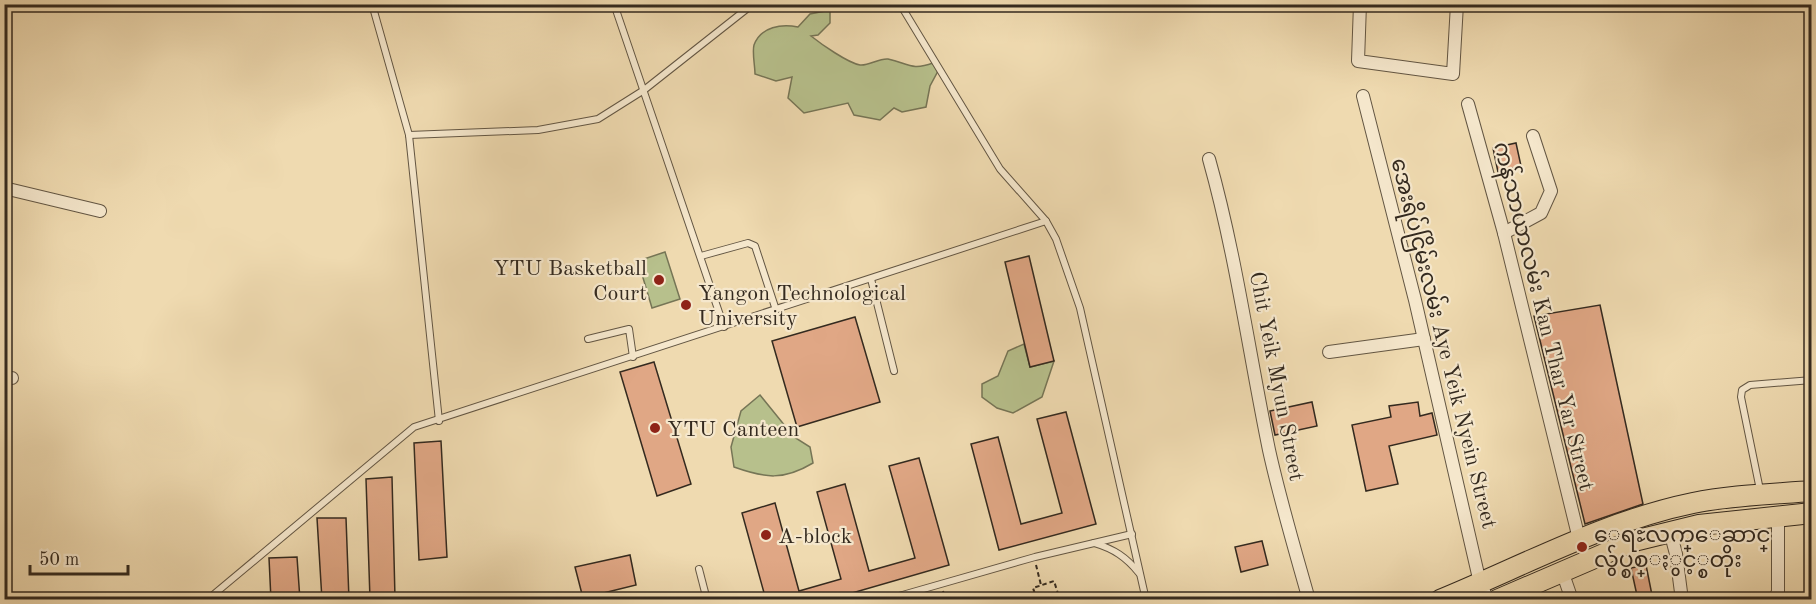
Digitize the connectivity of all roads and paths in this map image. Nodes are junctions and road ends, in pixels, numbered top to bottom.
1 (372, 4) edge
2 (615, 4) edge
3 (753, 4) edge
4 (900, 4) edge
5 (1360, 4) edge
6 (1458, 4) edge
7 (644, 90) junction
8 (1363, 96) dead end
9 (1468, 104) dead end
10 (409, 135) junction
11 (1533, 136) dead end
12 (1209, 159) dead end
13 (4, 188) edge
14 (100, 211) dead end
15 (1046, 221) junction
16 (1504, 233) junction
17 (701, 256) junction
18 (871, 279) junction
19 (776, 310) junction
20 (724, 327) junction
21 (588, 339) dead end
22 (1424, 339) junction
23 (1329, 351) dead end
24 (633, 357) junction
25 (894, 371) dead end
26 (1812, 380) edge
27 (438, 421) junction
28 (1812, 490) edge
29 (1761, 495) junction
30 (1694, 502) junction
31 (1812, 513) edge
32 (1778, 517) junction
33 (1699, 525) junction
34 (1670, 531) junction
35 (1132, 534) junction
36 (1580, 539) junction
37 (1093, 543) junction
38 (1035, 557) junction
39 (699, 569) dead end
40 (1562, 571) junction
41 (1139, 574) junction
42 (1041, 585) junction
43 (1484, 591) edge
44 (1035, 599) edge
45 (1146, 599) edge
46 (207, 600) edge
47 (707, 600) edge
48 (885, 600) edge
49 (1060, 600) edge
50 (1308, 600) edge
51 (1440, 600) edge
52 (1497, 600) edge
53 (1572, 600) edge
54 (1682, 600) edge
55 (1774, 600) edge

1 - 10 lane
2 - 7 lane
3 - 7 lane
4 - 15 lane
5 - 6 street
7 - 10 lane
7 - 17 lane
8 - 22 street, အေးရိပ်ငြိမ်းလမ်း Aye Yeik Nyein Street
9 - 16 street, ကန်သာယာလမ်း Kan Thar Yar Street
10 - 27 lane
11 - 16 street
12 - 50 street, Chit Yeik Myun Street
13 - 14 street
15 - 18 lane
15 - 35 lane
16 - 36 street, ကန်သာယာလမ်း Kan Thar Yar Street
17 - 19 lane
17 - 20 lane
18 - 19 lane
18 - 25 lane
19 - 20 lane
20 - 24 lane
21 - 24 lane
22 - 23 street
22 - 43 street, အေးရိပ်ငြိမ်းလမ်း Aye Yeik Nyein Street
24 - 27 lane
26 - 29 lane
27 - 46 lane
28 - 29 main road
29 - 30 main road
30 - 33 main road
30 - 36 main road
31 - 32 main road
32 - 33 main road
32 - 55 street
33 - 34 main road
34 - 40 main road
34 - 54 street
35 - 37 lane
35 - 41 lane
36 - 43 main road
37 - 38 lane
37 - 41 lane
38 - 42 path
38 - 48 lane
39 - 47 lane
40 - 52 main road
40 - 53 street
41 - 45 lane
42 - 44 path
42 - 49 path
43 - 51 main road

